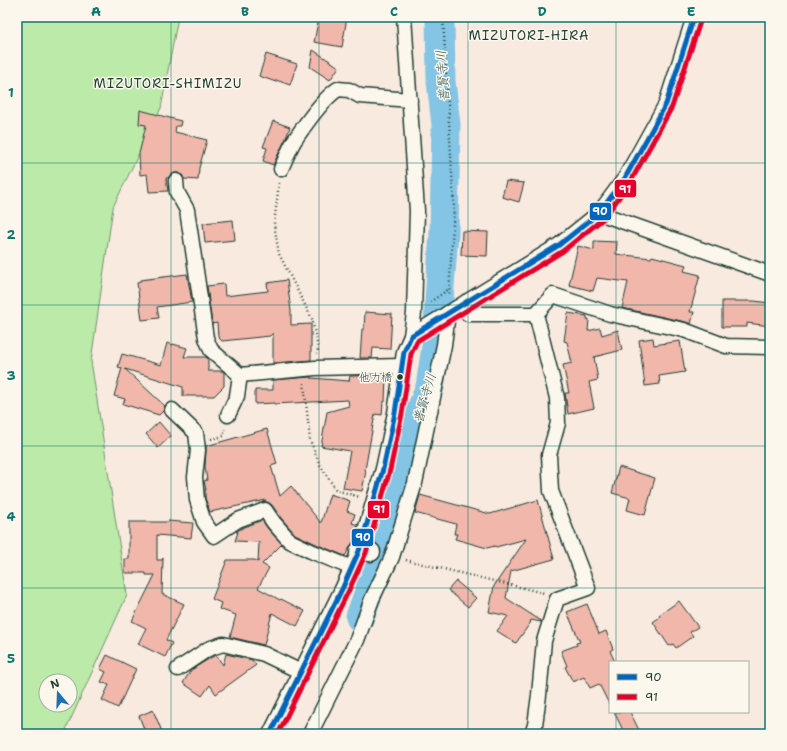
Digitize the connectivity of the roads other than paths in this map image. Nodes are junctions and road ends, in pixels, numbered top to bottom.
1 (404, 17) edge
2 (694, 17) edge
3 (410, 100) junction
4 (281, 169) road end
5 (176, 181) dead end
6 (599, 213) junction
7 (770, 274) edge
8 (466, 302) junction
9 (536, 314) junction
10 (445, 315) junction
11 (411, 336) junction
12 (770, 347) edge
13 (402, 366) junction
14 (240, 375) junction
15 (172, 410) dead end
16 (228, 415) road end
17 (352, 568) junction
18 (178, 668) dead end
19 (301, 672) junction
20 (270, 734) edge
21 (310, 734) edge
22 (532, 734) edge

1 - 3 street
2 - 6 street
3 - 4 street
3 - 11 street
5 - 14 street
6 - 7 street
6 - 8 street
8 - 9 street
8 - 10 street
9 - 12 street
9 - 22 street
10 - 11 street
10 - 21 street
11 - 13 street
13 - 14 street
13 - 17 street
14 - 16 street
15 - 17 street
17 - 19 street
18 - 19 street
19 - 20 street

